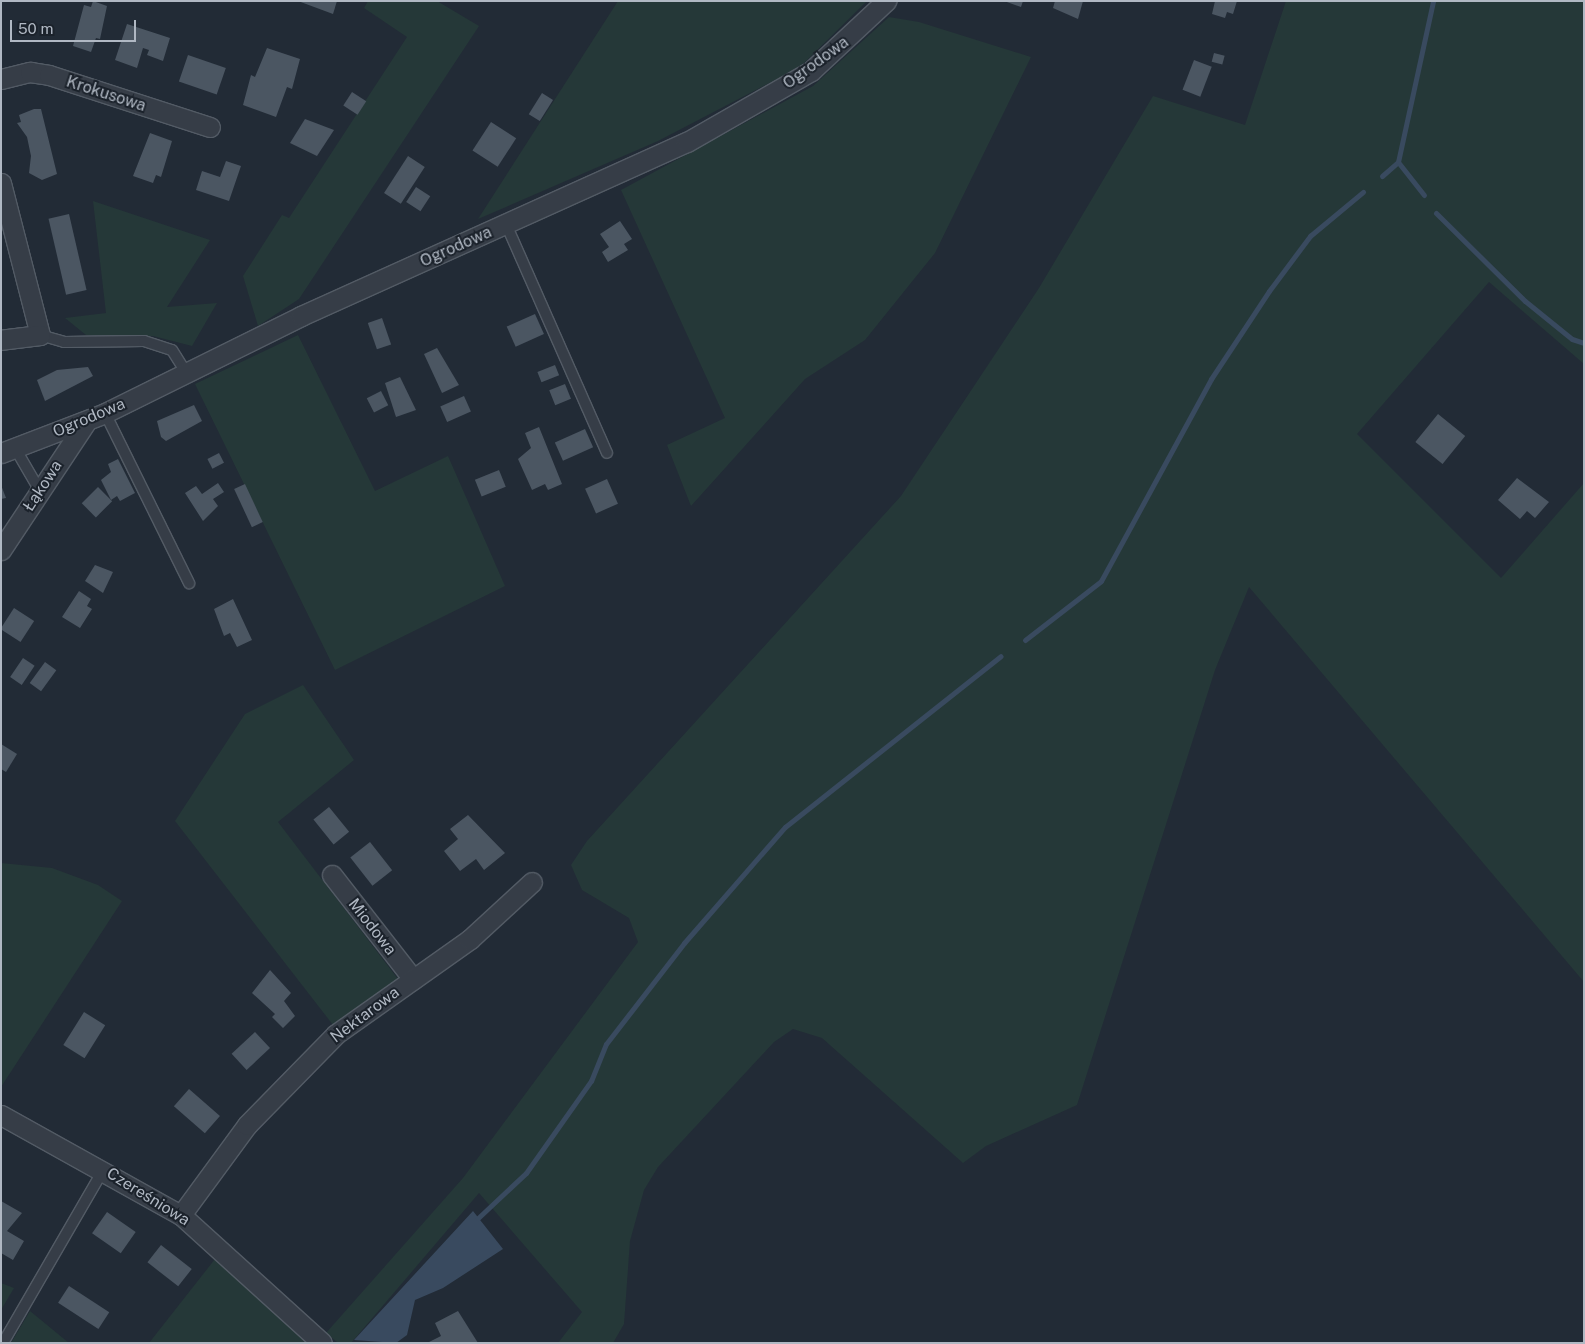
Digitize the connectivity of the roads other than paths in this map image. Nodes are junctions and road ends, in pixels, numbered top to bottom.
1 (886, 1) edge
2 (1, 79) edge
3 (210, 127) dead end
4 (1, 183) edge
5 (506, 224) junction
6 (40, 335) junction
7 (1, 340) edge
8 (185, 371) junction
9 (104, 413) junction
10 (86, 422) junction
11 (8, 450) edge
12 (606, 453) dead end
13 (40, 491) junction
14 (1, 550) edge
15 (189, 583) dead end
16 (332, 875) dead end
17 (532, 882) dead end
18 (413, 978) junction
19 (1, 1115) edge
20 (104, 1168) junction
21 (181, 1214) junction
22 (3, 1343) edge
23 (322, 1343) edge

1 - 5 street, Ogrodowa
2 - 3 street, Krokusowa
4 - 6 street
5 - 8 street, Ogrodowa
5 - 12 lane
6 - 7 street
6 - 8 lane
8 - 9 street, Ogrodowa
9 - 10 street, Ogrodowa
9 - 15 lane
10 - 11 street, Ogrodowa
10 - 13 street, Łąkowa
11 - 13 lane
13 - 14 street, Łąkowa
16 - 18 street, Miodowa
17 - 18 street, Nektarowa
18 - 21 street, Nektarowa
19 - 20 street, Czereśniowa
20 - 21 street, Czereśniowa
20 - 22 lane
21 - 23 street, Czereśniowa

